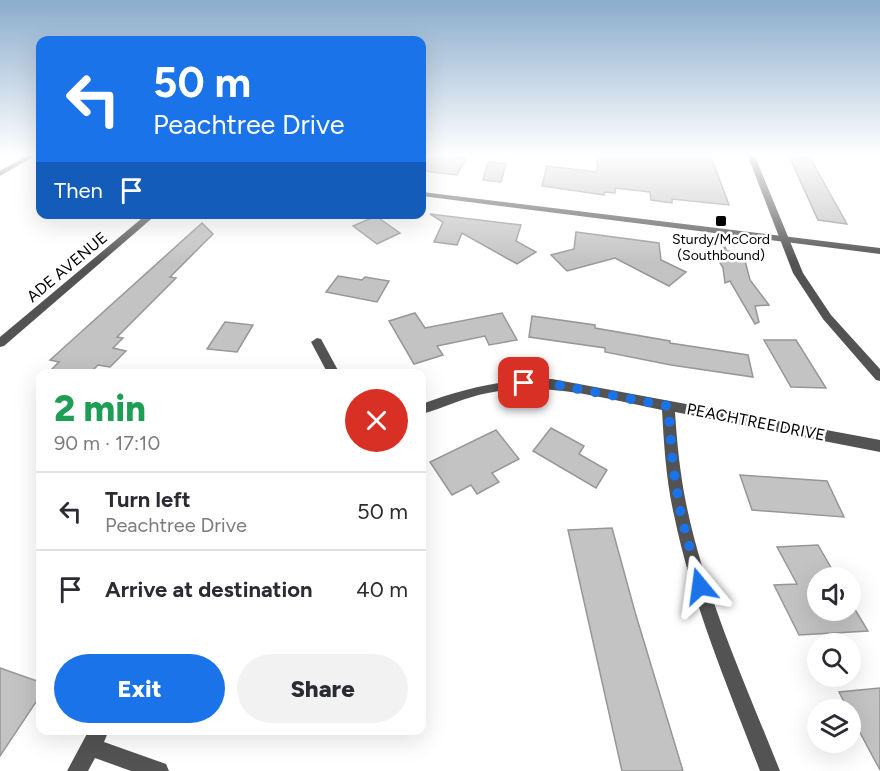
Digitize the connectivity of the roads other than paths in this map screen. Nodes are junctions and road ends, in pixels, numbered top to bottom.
1 (764, 190) edge
2 (426, 194) edge
3 (147, 219) edge
4 (784, 239) junction
5 (880, 250) edge
6 (317, 342) dead end
7 (0, 343) edge
8 (331, 369) edge
9 (880, 377) edge
10 (668, 406) junction
11 (426, 407) edge
12 (880, 446) edge
13 (96, 739) edge
14 (77, 771) edge
15 (159, 771) edge
16 (770, 771) edge

1 - 4 street
2 - 4 street
3 - 7 street, ADE AVENUE
4 - 5 street
4 - 9 street
6 - 8 street
10 - 11 street, PEACHTREE DRIVE
10 - 12 street, PEACHTREE DRIVE
10 - 16 street
13 - 14 street
13 - 15 street

